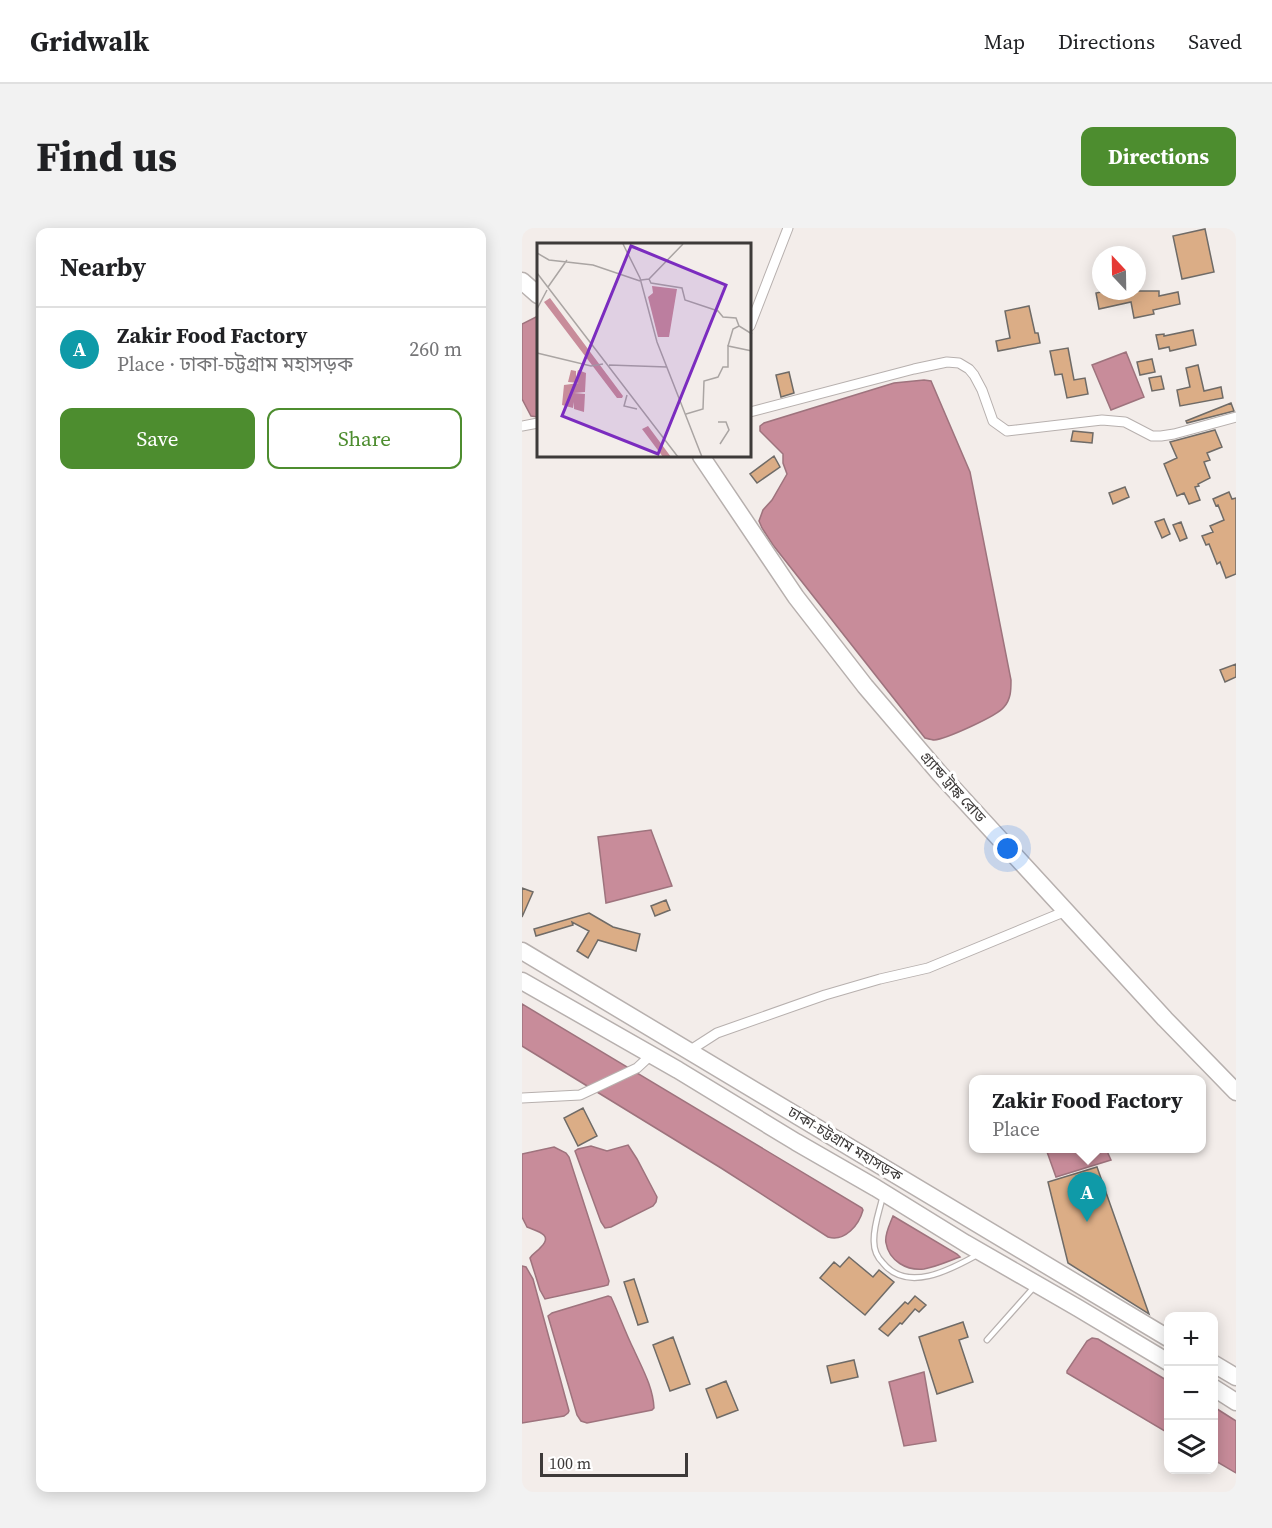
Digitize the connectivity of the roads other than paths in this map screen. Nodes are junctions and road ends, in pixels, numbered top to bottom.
1 (788, 228) edge
2 (522, 281) edge
3 (537, 295) edge
4 (752, 321) edge
5 (752, 411) edge
6 (1236, 417) edge
7 (537, 423) edge
8 (522, 426) edge
9 (702, 458) edge
10 (1066, 911) junction
11 (522, 951) edge
12 (522, 981) edge
13 (689, 1051) junction
14 (651, 1055) junction
15 (1236, 1092) edge
16 (522, 1098) edge
17 (884, 1193) junction
18 (982, 1253) junction
19 (1036, 1284) junction
20 (1164, 1336) edge
21 (987, 1340) dead end
22 (1164, 1360) edge
23 (1217, 1366) edge
24 (1236, 1377) edge
25 (1218, 1391) edge
26 (1236, 1402) edge

1 - 4 street
2 - 3 highway
5 - 6 street
7 - 8 street
9 - 10 highway, গ্র্যান্ড ট্রাঙ্ক রোড
10 - 13 street
10 - 15 highway, গ্র্যান্ড ট্রাঙ্ক রোড
11 - 13 highway, ঢাকা-চট্টগ্রাম মহাসড়ক
12 - 14 highway, ঢাকা-চট্টগ্রাম মহাসড়ক
13 - 20 highway, ঢাকা-চট্টগ্রাম মহাসড়ক
14 - 16 street
14 - 17 highway, ঢাকা-চট্টগ্রাম মহাসড়ক
17 - 18 highway, ঢাকা-চট্টগ্রাম মহাসড়ক
17 - 18 lane
18 - 19 highway, ঢাকা-চট্টগ্রাম মহাসড়ক
19 - 21 lane
19 - 22 highway, ঢাকা-চট্টগ্রাম মহাসড়ক
23 - 24 highway
25 - 26 highway

